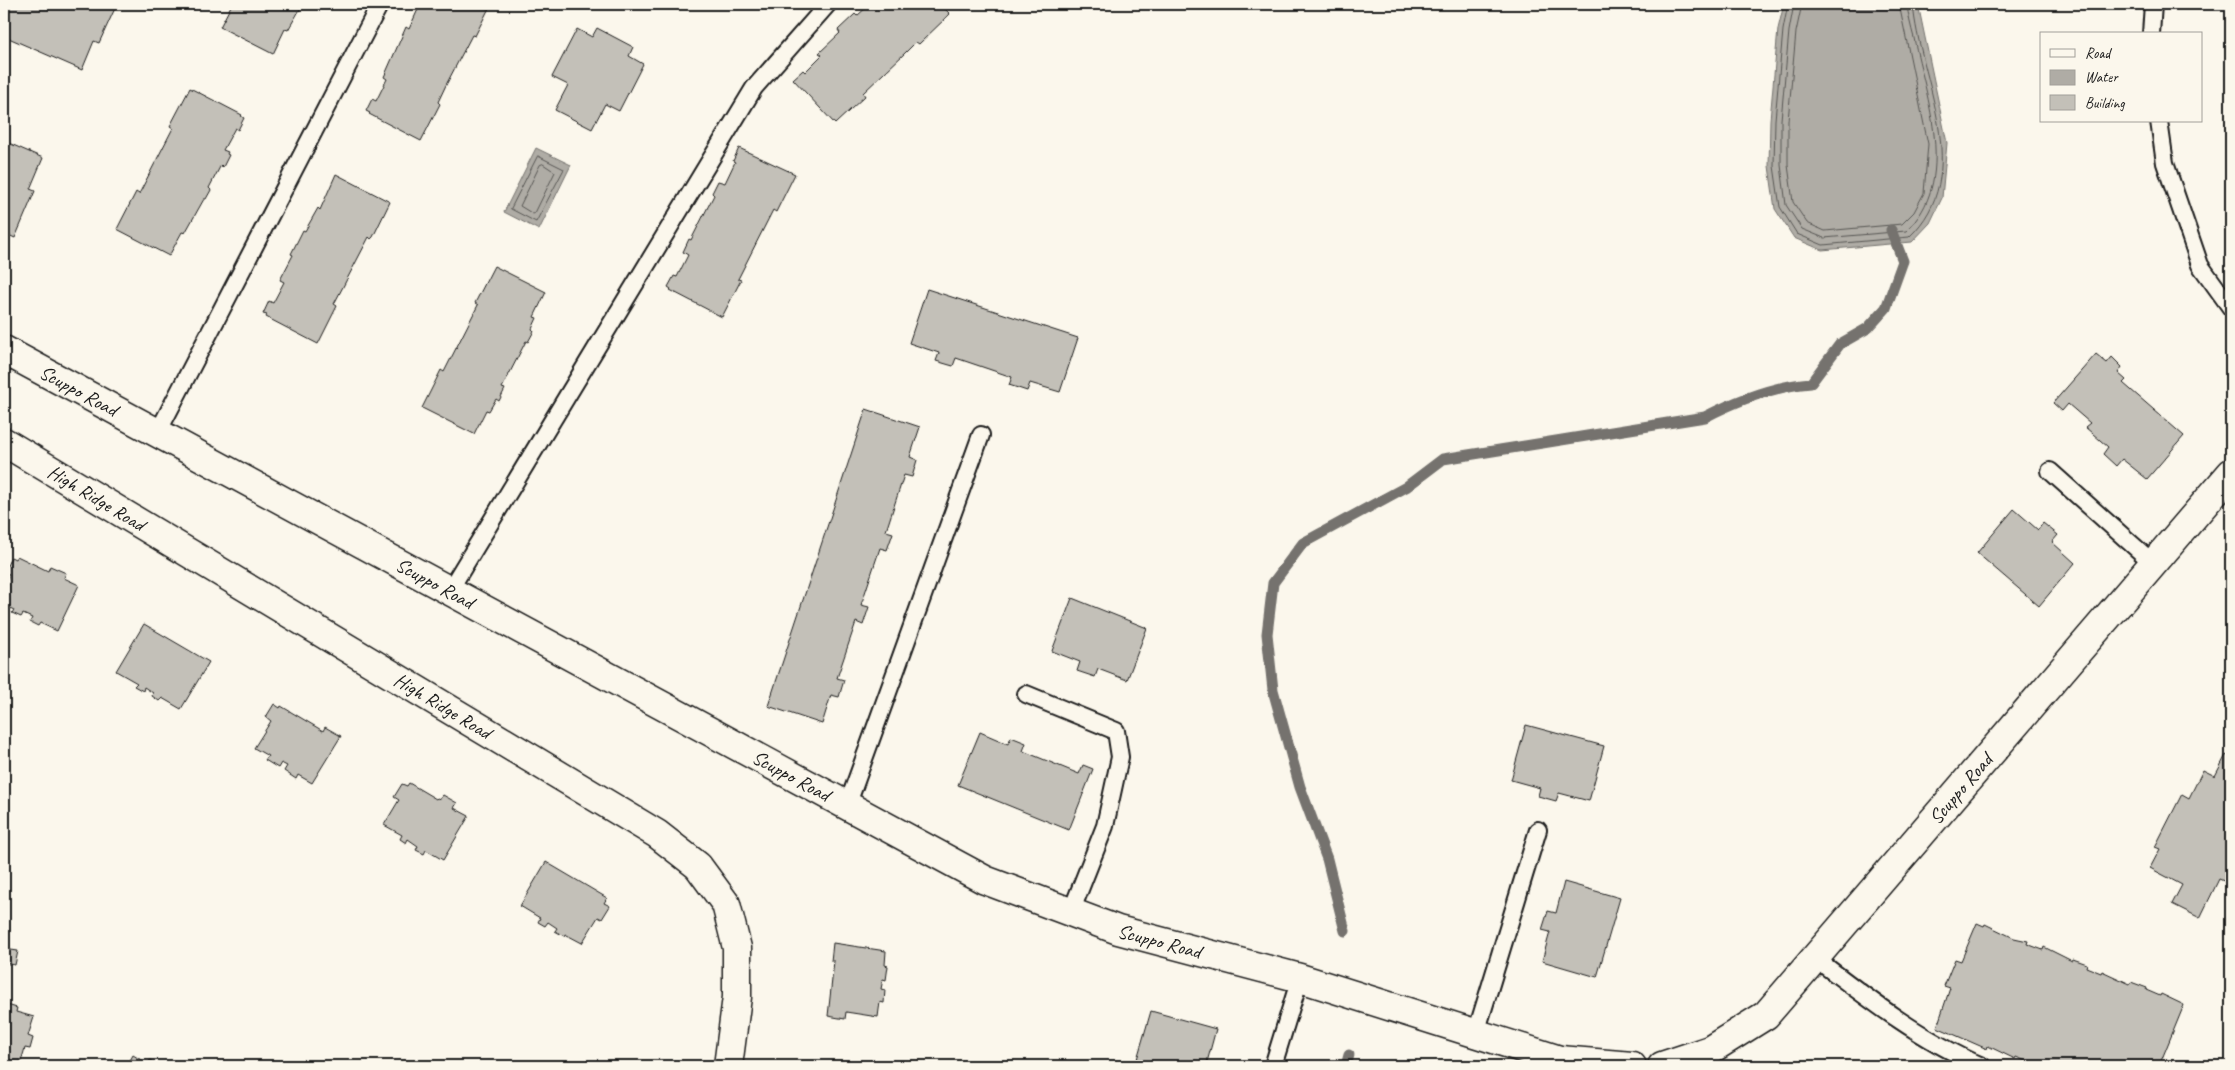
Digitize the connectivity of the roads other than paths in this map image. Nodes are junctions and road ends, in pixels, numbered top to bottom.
1 (380, 4) edge
2 (828, 4) edge
3 (2153, 4) edge
4 (2151, 32) edge
5 (2159, 122) edge
6 (2231, 308) edge
7 (4, 350) edge
8 (157, 434) junction
9 (981, 435) dead end
10 (4, 442) edge
11 (2050, 471) dead end
12 (2231, 473) edge
13 (2154, 564) junction
14 (449, 591) junction
15 (1026, 694) dead end
16 (847, 806) junction
17 (1538, 830) dead end
18 (1071, 912) junction
19 (1815, 958) junction
20 (1300, 978) junction
21 (1476, 1033) junction
22 (1713, 1058) edge
23 (728, 1066) edge
24 (1273, 1066) edge
25 (1632, 1066) edge
26 (1662, 1066) edge
27 (1982, 1066) edge

1 - 8 lane
2 - 14 lane
3 - 4 lane
5 - 6 lane
7 - 8 street, Scuppo Road
8 - 14 street, Scuppo Road
9 - 16 lane
10 - 23 street, High Ridge Road
11 - 13 lane
12 - 13 street, Scuppo Road
13 - 19 street, Scuppo Road
14 - 16 street, Scuppo Road
15 - 18 lane
16 - 18 street, Scuppo Road
17 - 21 lane
18 - 20 street, Scuppo Road
19 - 22 street, Scuppo Road
19 - 27 lane
20 - 21 street, Scuppo Road
20 - 24 lane
21 - 25 street, Scuppo Road
22 - 26 street, Scuppo Road

